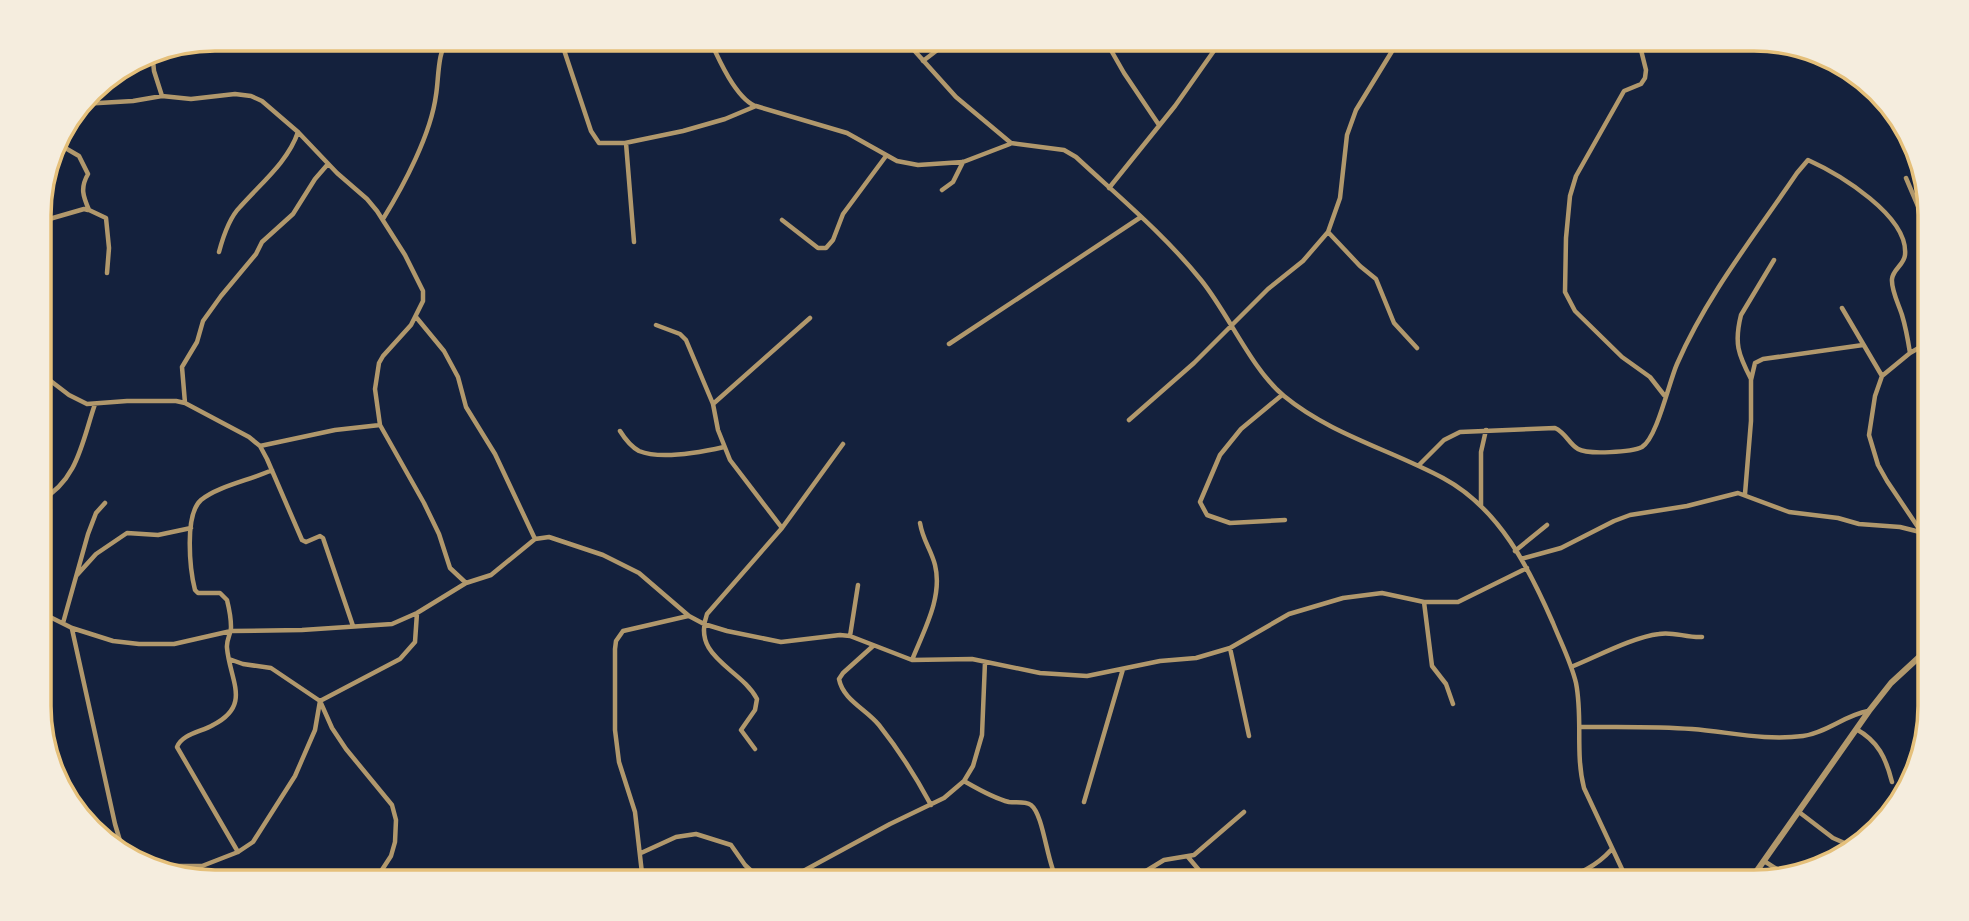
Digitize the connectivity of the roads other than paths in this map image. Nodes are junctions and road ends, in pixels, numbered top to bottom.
1 (443, 51) edge
2 (564, 51) edge
3 (715, 51) edge
4 (914, 51) edge
5 (936, 51) edge
6 (1111, 51) edge
7 (1214, 51) edge
8 (1390, 51) edge
9 (1642, 51) edge
10 (923, 61) junction
11 (153, 63) edge
12 (162, 96) junction
13 (95, 103) edge
14 (756, 106) junction
15 (1159, 125) junction
16 (298, 132) junction
17 (626, 143) junction
18 (1011, 143) junction
19 (65, 148) edge
20 (886, 156) junction
21 (963, 162) junction
22 (328, 164) junction
23 (1906, 178) dead end
24 (1109, 188) junction
25 (942, 190) dead end
26 (1918, 205) edge
27 (89, 211) junction
28 (1141, 217) junction
29 (51, 219) edge
30 (383, 219) junction
31 (782, 220) dead end
32 (1328, 232) junction
33 (634, 242) dead end
34 (219, 252) dead end
35 (1774, 260) dead end
36 (107, 273) dead end
37 (1842, 308) dead end
38 (416, 317) junction
39 (810, 318) dead end
40 (656, 325) dead end
41 (1233, 325) junction
42 (949, 344) dead end
43 (1863, 345) junction
44 (1417, 348) dead end
45 (1918, 349) edge
46 (1910, 353) junction
47 (1882, 376) junction
48 (1751, 380) junction
49 (51, 381) edge
50 (1282, 395) junction
51 (1665, 395) junction
52 (186, 403) junction
53 (95, 404) junction
54 (713, 404) junction
55 (1129, 420) dead end
56 (380, 425) junction
57 (1486, 429) junction
58 (620, 431) dead end
59 (843, 444) dead end
60 (260, 446) junction
61 (724, 447) junction
62 (1419, 465) junction
63 (272, 470) junction
64 (51, 494) edge
65 (1745, 494) junction
66 (105, 503) dead end
67 (1481, 505) junction
68 (1284, 520) dead end
69 (920, 523) dead end
70 (1547, 525) dead end
71 (191, 528) junction
72 (782, 528) junction
73 (1918, 529) edge
74 (1918, 532) edge
75 (535, 539) junction
76 (1515, 551) junction
77 (1521, 559) junction
78 (1527, 568) junction
79 (77, 575) junction
80 (466, 583) junction
81 (858, 585) dead end
82 (1424, 601) junction
83 (417, 613) junction
84 (688, 616) junction
85 (51, 617) edge
86 (63, 623) junction
87 (704, 624) junction
88 (352, 626) junction
89 (72, 628) junction
90 (231, 631) junction
91 (850, 636) junction
92 (1702, 636) dead end
93 (873, 646) junction
94 (1230, 648) junction
95 (229, 659) junction
96 (1918, 659) edge
97 (912, 660) junction
98 (985, 662) junction
99 (1571, 667) junction
100 (1123, 669) junction
101 (320, 701) junction
102 (1453, 704) dead end
103 (1869, 711) junction
104 (1580, 727) junction
105 (1856, 729) junction
106 (1249, 736) dead end
107 (755, 749) dead end
108 (964, 781) junction
109 (1892, 782) dead end
110 (1084, 802) dead end
111 (931, 805) junction
112 (1799, 811) junction
113 (1244, 812) dead end
114 (119, 839) edge
115 (1844, 843) edge
116 (1611, 850) junction
117 (238, 852) junction
118 (640, 853) junction
119 (1188, 857) junction
120 (1764, 861) junction
121 (179, 866) edge
122 (1776, 868) edge
123 (382, 870) edge
124 (642, 870) edge
125 (750, 870) edge
126 (805, 870) edge
127 (1052, 870) edge
128 (1148, 870) edge
129 (1199, 870) edge
130 (1586, 870) edge
131 (1622, 870) edge
132 (1758, 870) edge

1 - 30 street
2 - 17 street
3 - 14 street
4 - 10 street
5 - 10 street
6 - 15 street
7 - 15 street
8 - 32 street
9 - 51 street
10 - 18 street
11 - 12 street
12 - 13 street
12 - 16 street
14 - 17 street
14 - 20 street
15 - 24 street
16 - 22 street
16 - 34 street
17 - 33 street
18 - 21 street
18 - 24 street
19 - 27 street
20 - 21 street
20 - 31 street
21 - 25 street
22 - 30 street
22 - 52 street
23 - 26 street
24 - 28 street
27 - 29 street
27 - 36 street
28 - 41 street
28 - 42 street
30 - 38 street
32 - 41 street
32 - 44 street
35 - 48 street
37 - 43 street
38 - 56 street
38 - 75 street
39 - 54 street
40 - 54 street
41 - 50 street
41 - 55 street
43 - 47 street
43 - 48 street
45 - 46 street
46 - 47 street
46 - 51 street
47 - 73 street
48 - 65 street
49 - 53 street
50 - 62 street
50 - 68 street
51 - 57 street
52 - 53 street
52 - 60 street
53 - 64 street
54 - 61 street
56 - 60 street
56 - 80 street
57 - 62 street
57 - 67 street
58 - 61 street
59 - 72 street
60 - 63 street
61 - 72 street
62 - 67 street
63 - 71 street
63 - 88 street
65 - 74 street
65 - 77 street
66 - 79 street
67 - 76 street
69 - 97 street
70 - 76 street
71 - 79 street
71 - 90 street
72 - 87 street
75 - 80 street
75 - 84 street
76 - 77 street
77 - 78 street
78 - 82 street
78 - 99 street
79 - 86 street
80 - 83 street
81 - 91 street
82 - 94 street
82 - 102 street
83 - 88 street
83 - 101 street
84 - 87 street
84 - 118 street
85 - 86 street
86 - 89 street
87 - 91 street
87 - 107 street
88 - 90 street
89 - 90 street
89 - 114 street
90 - 95 street
91 - 93 street
92 - 99 street
93 - 97 street
93 - 111 street
94 - 100 street
94 - 106 street
95 - 101 street
95 - 117 street
96 - 103 street
97 - 98 street
98 - 100 street
98 - 108 street
99 - 104 street
100 - 110 street
101 - 117 street
101 - 123 street
103 - 104 street
103 - 105 street
104 - 116 street
105 - 109 street
105 - 112 street
108 - 111 street
108 - 127 street
111 - 126 street
112 - 115 street
112 - 120 street
113 - 119 street
116 - 130 street
116 - 131 street
117 - 121 street
118 - 124 street
118 - 125 street
119 - 128 street
119 - 129 street
120 - 122 street
120 - 132 street

